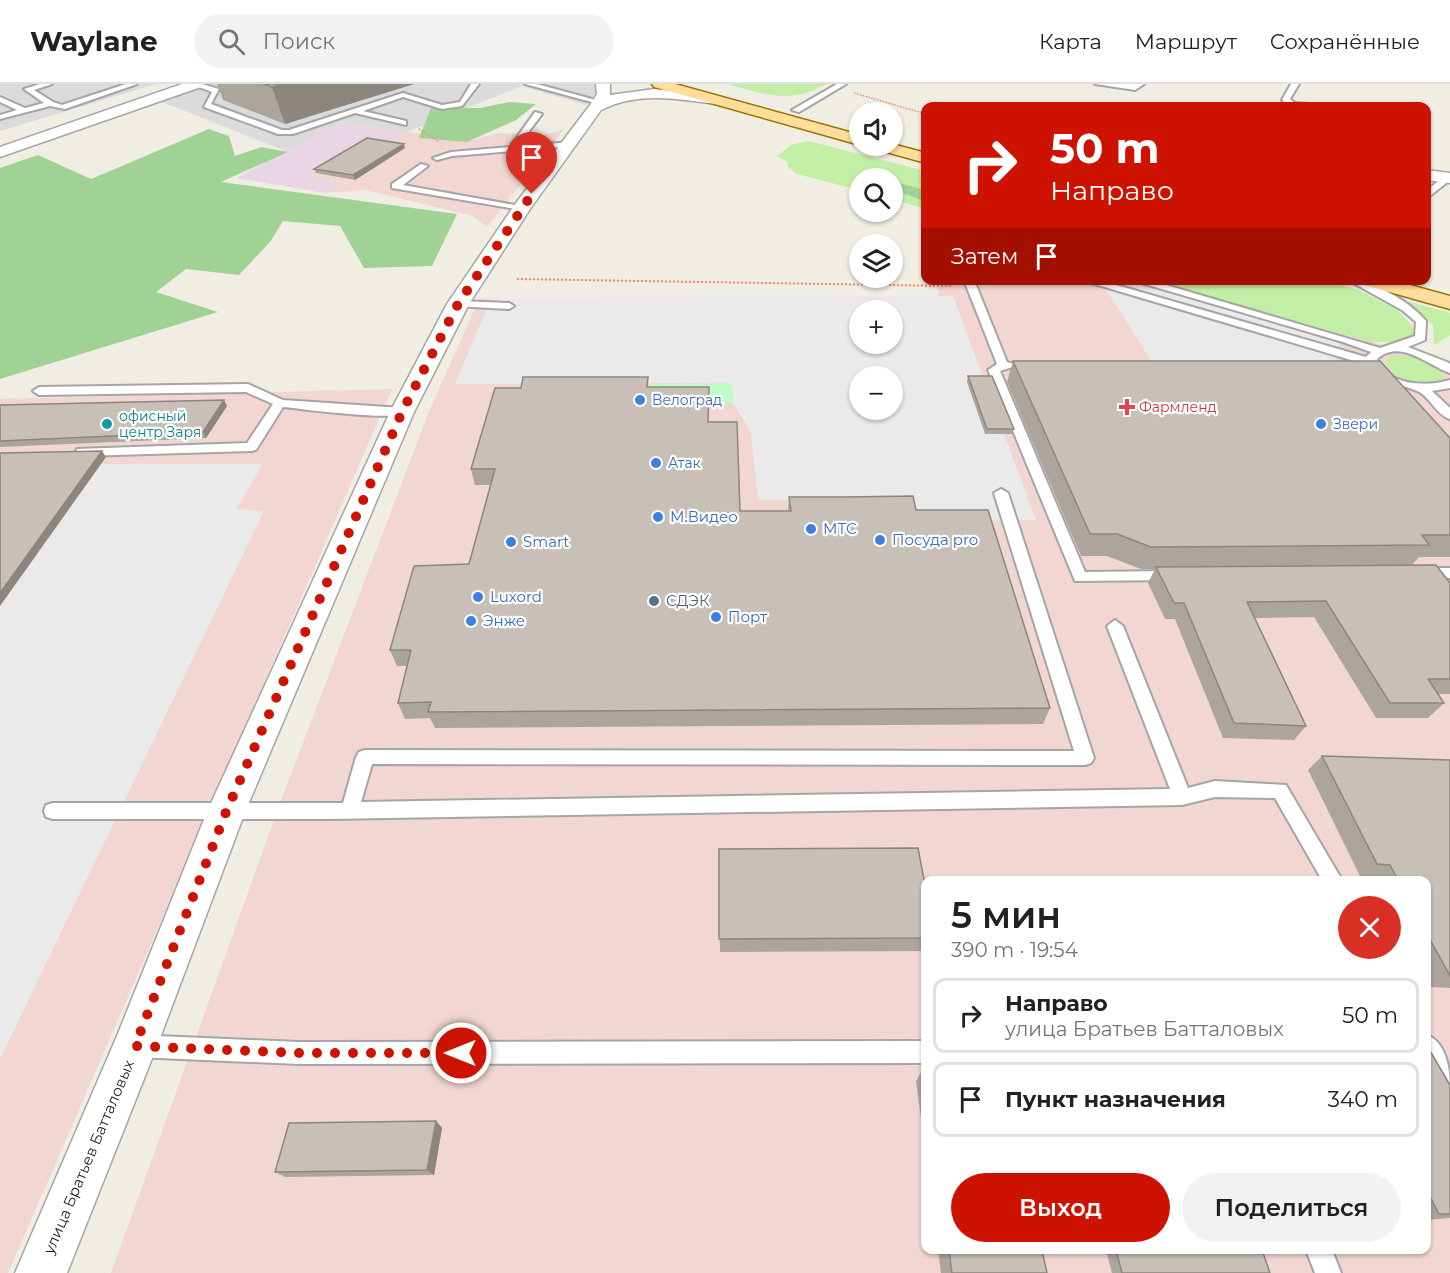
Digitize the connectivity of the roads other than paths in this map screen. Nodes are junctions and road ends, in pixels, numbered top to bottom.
1 (48, 84) edge
2 (133, 84) edge
3 (196, 84) edge
4 (475, 84) edge
5 (529, 84) edge
6 (603, 84) edge
7 (659, 84) edge
8 (700, 84) edge
9 (842, 84) edge
10 (1099, 84) edge
11 (1140, 84) edge
12 (1295, 84) edge
13 (226, 88) dead end
14 (216, 91) junction
15 (0, 99) edge
16 (716, 100) junction
17 (1289, 102) edge
18 (50, 104) junction
19 (598, 105) junction
20 (24, 110) junction
21 (796, 110) junction
22 (354, 111) junction
23 (538, 114) dead end
24 (0, 117) edge
25 (402, 123) road end
26 (849, 124) edge
27 (849, 137) edge
28 (903, 139) edge
29 (572, 144) junction
30 (921, 144) edge
31 (512, 149) junction
32 (0, 152) edge
33 (903, 152) edge
34 (921, 157) edge
35 (436, 158) dead end
36 (424, 166) dead end
37 (1431, 176) edge
38 (1449, 178) edge
39 (1431, 192) edge
40 (522, 207) junction
41 (1431, 280) edge
42 (971, 285) edge
43 (1103, 285) edge
44 (1154, 285) edge
45 (1362, 285) edge
46 (1386, 285) edge
47 (1450, 285) edge
48 (1450, 303) edge
49 (458, 304) junction
50 (509, 306) dead end
51 (1384, 350) junction
52 (1448, 363) edge
53 (1003, 365) junction
54 (1023, 365) edge
55 (1372, 365) junction
56 (1346, 367) edge
57 (1399, 383) junction
58 (1450, 384) edge
59 (1428, 389) junction
60 (39, 391) dead end
61 (1450, 393) edge
62 (1405, 395) edge
63 (280, 403) junction
64 (402, 412) junction
65 (1450, 415) edge
66 (68, 452) edge
67 (1001, 493) dead end
68 (1402, 573) edge
69 (1450, 573) edge
70 (1188, 576) edge
71 (1115, 626) dead end
72 (1182, 797) junction
73 (350, 810) junction
74 (53, 811) dead end
75 (226, 812) junction
76 (1330, 876) edge
77 (135, 1046) junction
78 (921, 1052) edge
79 (1431, 1054) edge
80 (1450, 1078) edge
81 (1321, 1254) edge
82 (41, 1273) edge
83 (1328, 1273) edge

1 - 18 lane
2 - 18 lane
3 - 14 lane
3 - 32 street
4 - 22 lane
5 - 19 lane
6 - 19 street, улица Братьев Батталовых
7 - 16 main road
8 - 21 main road
9 - 21 lane
10 - 11 lane
12 - 17 lane
13 - 14 lane
14 - 22 lane
15 - 20 lane
16 - 19 street
16 - 27 main road
18 - 20 lane
19 - 29 street, улица Братьев Батталовых
20 - 24 lane
21 - 26 main road
22 - 25 lane
23 - 31 lane
28 - 30 main road
29 - 31 lane
29 - 40 street, улица Братьев Батталовых
31 - 35 lane
33 - 34 main road
36 - 40 lane
37 - 38 street
38 - 39 lane
40 - 49 street, улица Братьев Батталовых
41 - 47 main road
42 - 53 lane
43 - 55 lane
44 - 51 lane
45 - 51 lane
46 - 48 main road
49 - 50 lane
49 - 64 street, улица Братьев Батталовых
51 - 52 lane
51 - 55 lane
53 - 54 lane
53 - 70 lane
55 - 56 lane
55 - 57 lane
57 - 59 lane
57 - 62 lane
58 - 59 lane
59 - 61 lane
59 - 65 lane
60 - 63 lane
63 - 64 lane
63 - 66 lane
64 - 75 street, улица Братьев Батталовых
67 - 73 lane
68 - 69 lane
71 - 72 lane
72 - 73 lane
72 - 76 lane
73 - 75 lane
74 - 75 lane
75 - 77 street, улица Братьев Батталовых
77 - 78 lane
77 - 82 street, улица Братьев Батталовых
79 - 80 lane
81 - 83 lane

